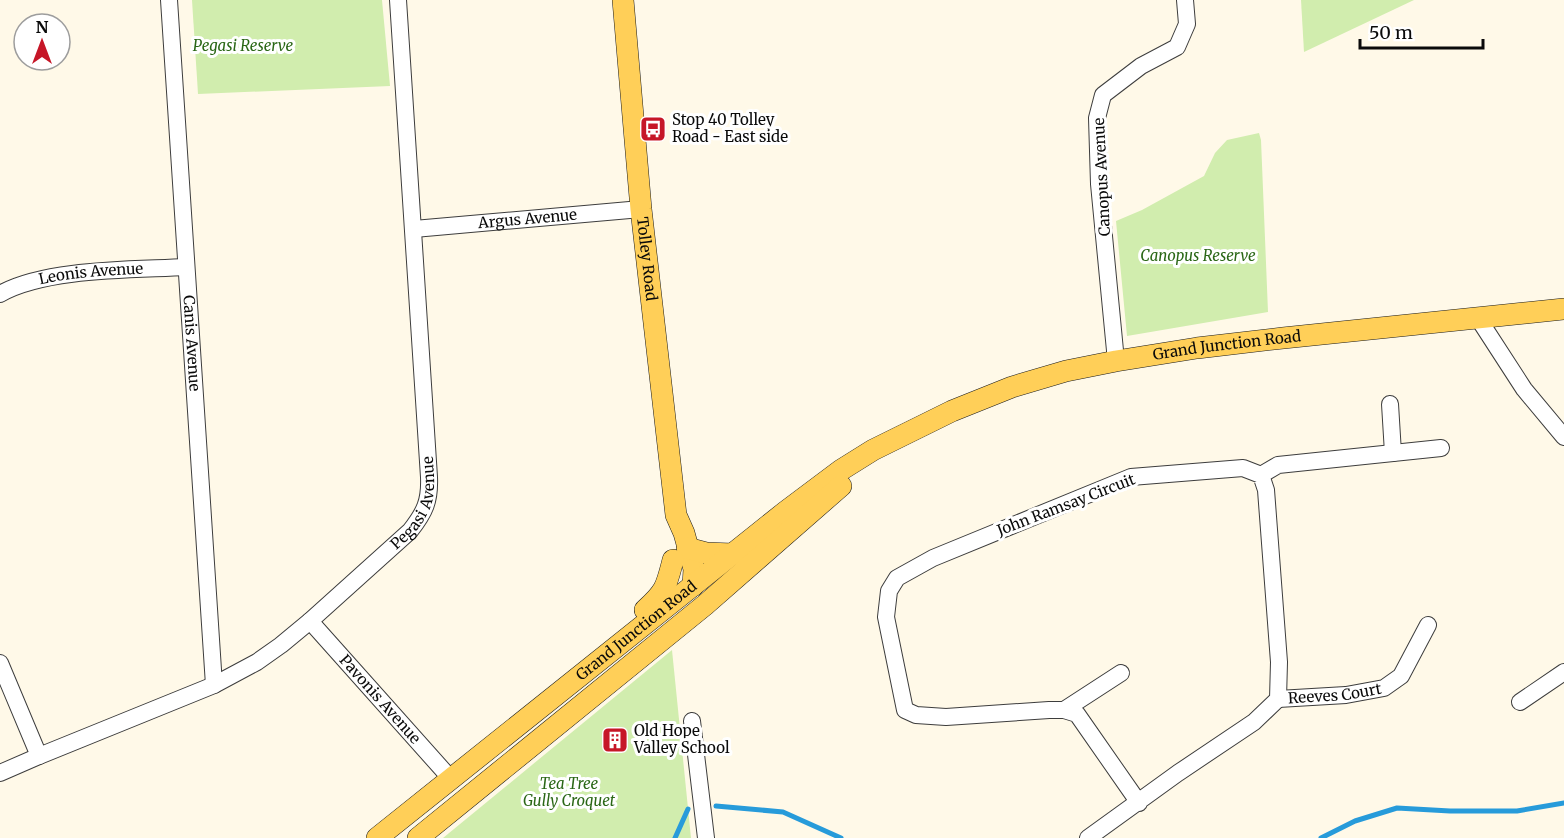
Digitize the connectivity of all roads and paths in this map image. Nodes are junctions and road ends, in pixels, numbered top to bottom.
1 (169, 0) edge
2 (398, 0) edge
3 (623, 0) edge
4 (1185, 0) edge
5 (641, 209) junction
6 (414, 229) junction
7 (186, 267) junction
8 (1, 290) edge
9 (1564, 309) edge
10 (1478, 318) junction
11 (1116, 361) junction
12 (1390, 405) dead end
13 (902, 436) junction
14 (1564, 437) edge
15 (1441, 448) dead end
16 (1393, 453) junction
17 (1261, 475) junction
18 (680, 554) junction
19 (733, 554) junction
20 (693, 586) junction
21 (705, 605) junction
22 (310, 621) junction
23 (1428, 625) dead end
24 (0, 663) edge
25 (1564, 672) edge
26 (1121, 673) dead end
27 (214, 685) junction
28 (556, 694) junction
29 (1278, 699) junction
30 (1520, 702) dead end
31 (1064, 710) junction
32 (692, 721) dead end
33 (39, 756) junction
34 (0, 773) edge
35 (451, 779) junction
36 (467, 797) junction
37 (1138, 803) junction
38 (377, 838) edge
39 (418, 838) edge
40 (706, 838) edge
41 (1088, 838) edge

1 - 7 street, Canis Avenue
2 - 6 street, Pegasi Avenue
3 - 5 main road, Tolley Road
4 - 11 street, Canopus Avenue
5 - 6 street, Argus Avenue
5 - 18 main road, Tolley Road
6 - 22 street, Pegasi Avenue
7 - 8 street, Leonis Avenue
7 - 27 street, Canis Avenue
9 - 10 main road, Grand Junction Road
10 - 11 main road, Grand Junction Road
10 - 14 street
11 - 13 main road, Grand Junction Road
12 - 16 street
13 - 19 main road, Grand Junction Road
13 - 21 main road, Grand Junction Road
15 - 16 street
16 - 17 street
17 - 29 street
17 - 31 street, John Ramsay Circuit
18 - 19 main road
18 - 20 main road, Tolley Road
18 - 28 main road
19 - 20 main road, Grand Junction Road
20 - 21 main road, Tolley Road
20 - 28 main road, Grand Junction Road
21 - 36 main road, Grand Junction Road
22 - 27 street, Pegasi Avenue
22 - 35 street, Pavonis Avenue
23 - 29 street, Reeves Court
24 - 33 street
25 - 30 street
26 - 31 street
27 - 33 street, Pegasi Avenue
28 - 35 main road, Grand Junction Road
29 - 37 street
31 - 37 street
32 - 40 street
33 - 34 street, Pegasi Avenue
35 - 36 main road
35 - 38 main road, Grand Junction Road
36 - 39 main road, Grand Junction Road
37 - 41 street

